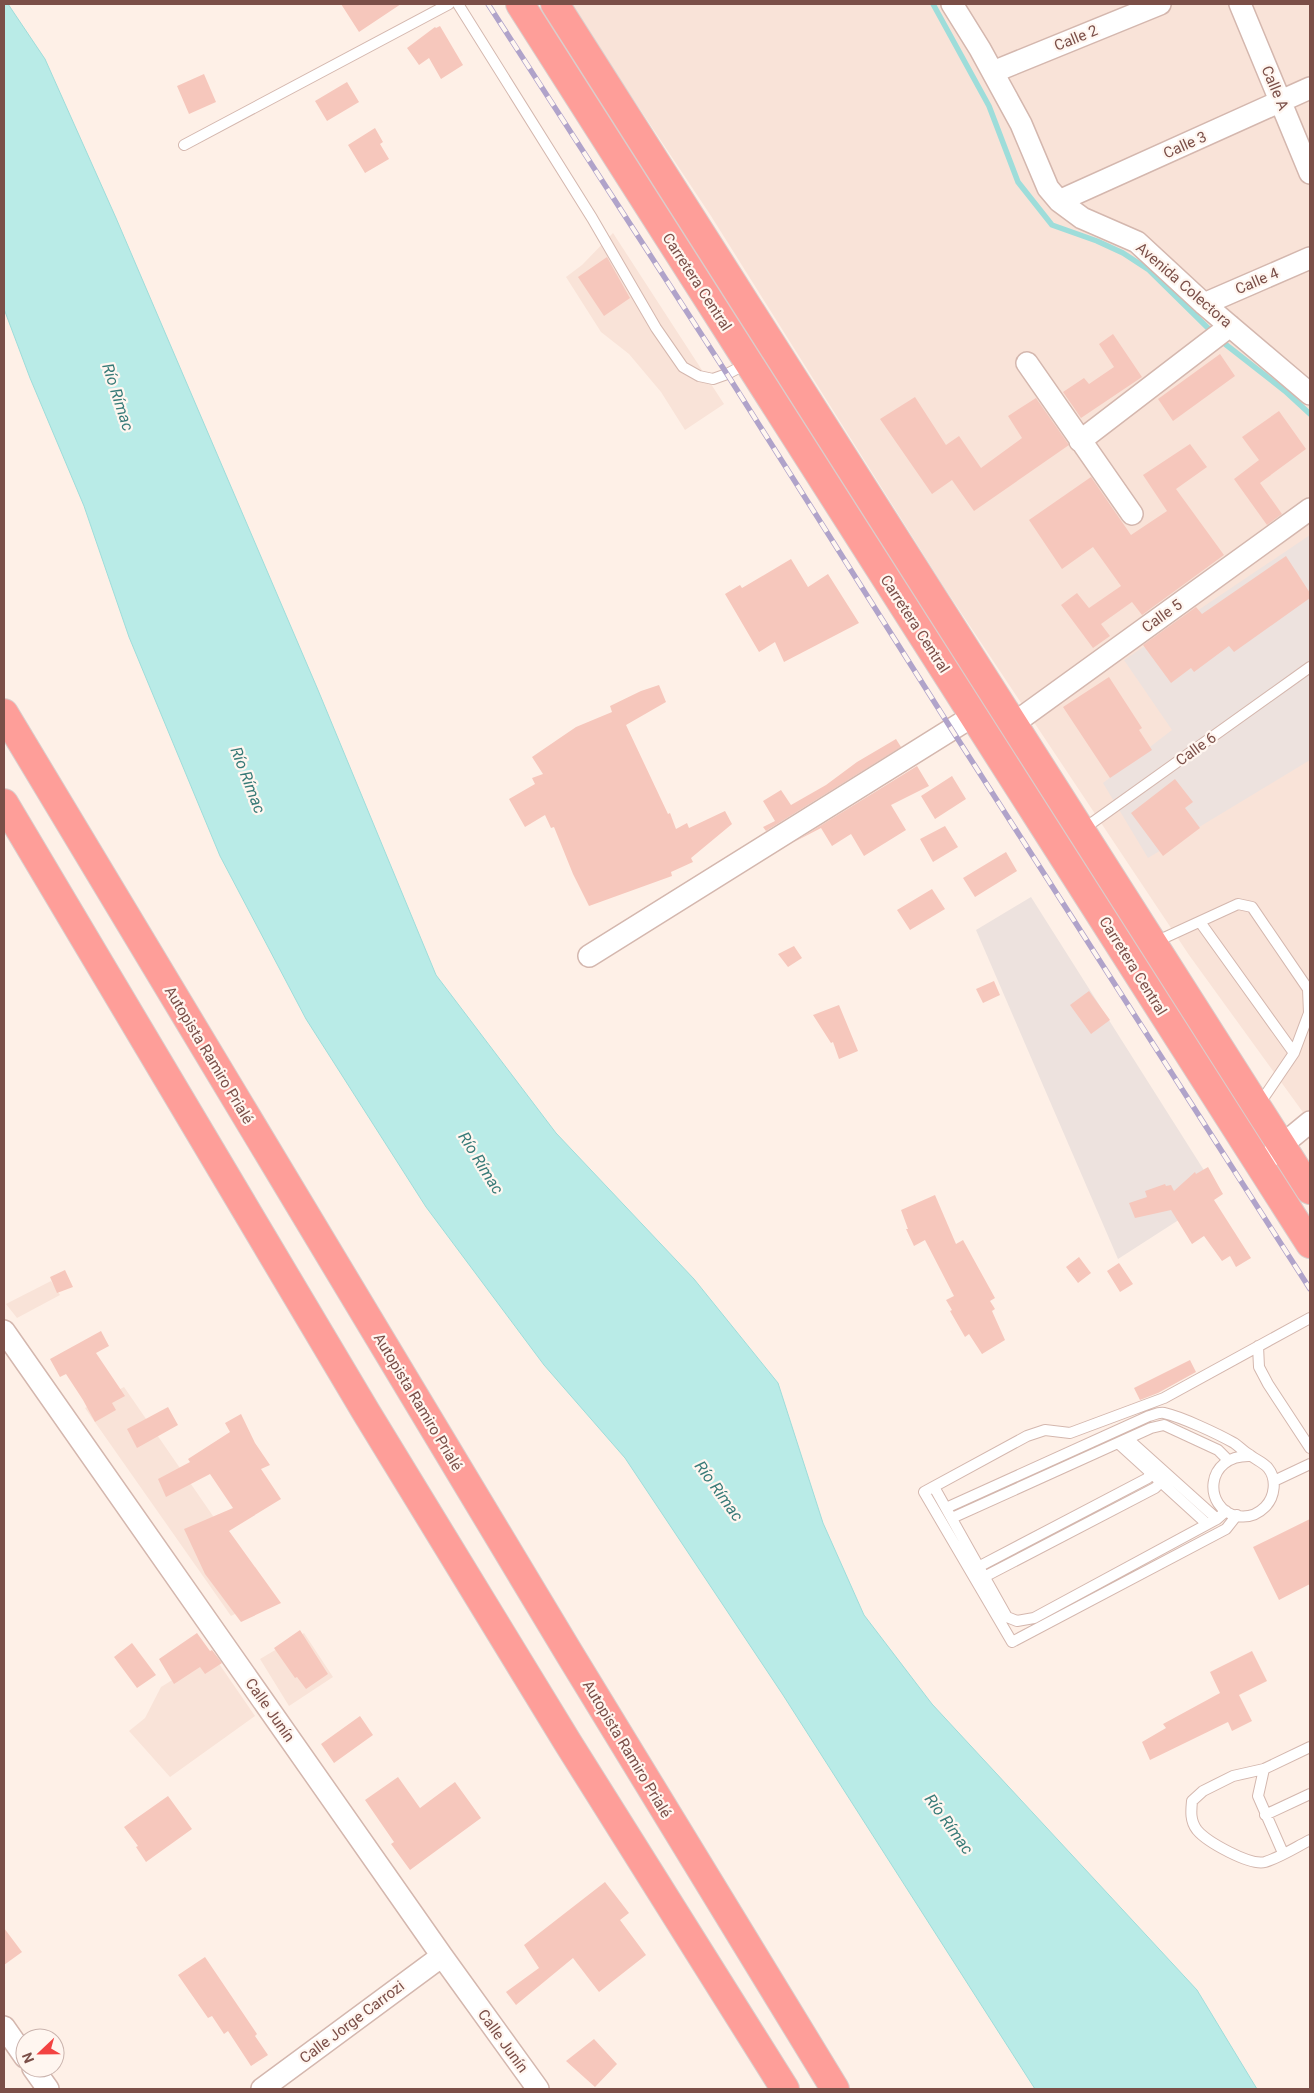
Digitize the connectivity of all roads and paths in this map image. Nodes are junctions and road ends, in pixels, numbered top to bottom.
1 (449, 4) edge
2 (458, 4) edge
3 (520, 4) edge
4 (555, 4) edge
5 (952, 4) edge
6 (1160, 4) edge
7 (1240, 4) edge
8 (993, 72) junction
9 (1310, 88) edge
10 (1281, 101) junction
11 (184, 145) dead end
12 (1310, 173) edge
13 (1059, 201) junction
14 (1310, 258) edge
15 (1204, 304) junction
16 (1230, 326) junction
17 (748, 362) junction
18 (1027, 363) dead end
19 (1310, 394) edge
20 (1080, 441) junction
21 (1310, 509) edge
22 (1132, 514) dead end
23 (1310, 667) edge
24 (4, 714) edge
25 (974, 716) junction
26 (1013, 724) junction
27 (4, 804) edge
28 (1081, 831) junction
29 (1200, 922) junction
30 (1153, 943) junction
31 (589, 956) dead end
32 (1294, 1053) junction
33 (1258, 1107) junction
34 (1310, 1122) edge
35 (1282, 1145) junction
36 (1260, 1166) junction
37 (1310, 1190) edge
38 (1310, 1244) edge
39 (1310, 1318) edge
40 (4, 1330) edge
41 (1258, 1346) junction
42 (1123, 1441) junction
43 (1310, 1448) edge
44 (1250, 1456) junction
45 (1228, 1460) junction
46 (1310, 1464) edge
47 (1150, 1472) junction
48 (1274, 1481) junction
49 (1161, 1482) junction
50 (929, 1490) junction
51 (946, 1508) junction
52 (1226, 1510) junction
53 (1237, 1516) junction
54 (952, 1518) junction
55 (1217, 1519) junction
56 (1207, 1524) junction
57 (980, 1566) junction
58 (986, 1576) junction
59 (1310, 1747) edge
60 (1264, 1769) junction
61 (1310, 1794) edge
62 (1266, 1815) junction
63 (1310, 1840) edge
64 (1283, 1853) junction
65 (442, 1956) junction
66 (4, 2027) edge
67 (15, 2043) edge
68 (40, 2078) edge
69 (48, 2089) edge
70 (262, 2089) edge
71 (538, 2089) edge
72 (785, 2089) edge
73 (835, 2089) edge

1 - 11 lane
2 - 17 lane
3 - 17 highway, Carretera Central
4 - 26 highway, Carretera Central
5 - 8 street, Avenida Colectora
6 - 8 street, Calle 2
7 - 10 street, Calle A
8 - 13 street, Avenida Colectora
9 - 10 street, Calle 3
10 - 12 street, Calle A
10 - 13 street, Calle 3
13 - 15 street, Avenida Colectora
14 - 15 street, Calle 4
15 - 16 street, Avenida Colectora
16 - 19 street, Avenida Colectora
16 - 20 street
17 - 25 highway, Carretera Central
18 - 20 street
20 - 22 street
21 - 26 street, Calle 5
23 - 28 lane, Calle 6
24 - 73 highway, Autopista Ramiro Prialé
25 - 31 street
25 - 36 highway, Carretera Central
26 - 28 highway, Carretera Central
27 - 72 highway
28 - 30 highway, Carretera Central
29 - 30 lane
29 - 32 lane
29 - 32 lane
30 - 33 highway, Carretera Central
32 - 33 lane
33 - 35 highway, Carretera Central
34 - 35 street
35 - 36 street
35 - 37 highway, Carretera Central
36 - 38 highway, Carretera Central
39 - 41 lane
40 - 65 street, Calle Junín
41 - 43 lane
41 - 50 lane
42 - 45 lane
42 - 47 lane
42 - 54 lane
42 - 55 lane
44 - 45 lane
44 - 48 lane
44 - 51 lane
45 - 52 lane
46 - 48 lane
47 - 49 lane
47 - 57 lane
48 - 53 lane
49 - 56 lane
49 - 58 lane
50 - 51 lane
50 - 53 lane
51 - 54 lane
52 - 53 lane
52 - 55 lane
54 - 57 lane
55 - 56 lane
56 - 58 lane
57 - 58 lane
59 - 60 lane
60 - 62 lane
60 - 64 lane
61 - 62 lane
62 - 64 lane
63 - 64 lane
65 - 70 street, Calle Jorge Carrozi
65 - 71 street, Calle Junín
66 - 67 street
68 - 69 street

